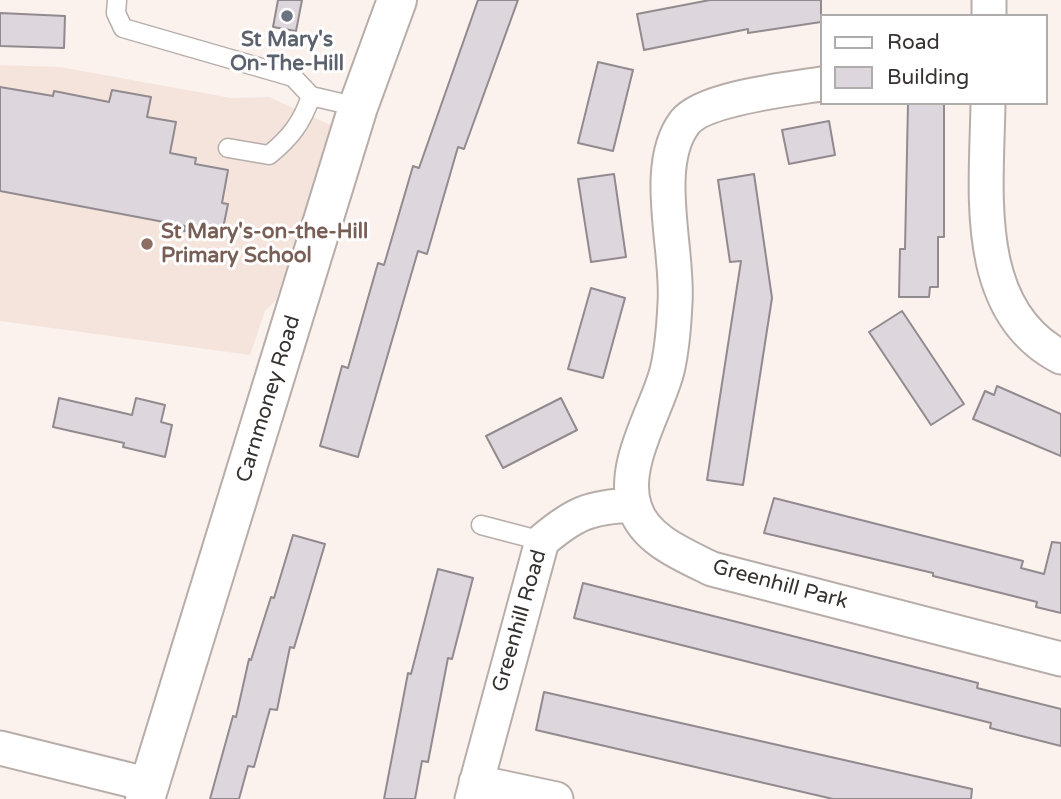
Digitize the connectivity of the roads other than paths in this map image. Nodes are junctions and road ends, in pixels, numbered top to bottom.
1 (117, 0) edge
2 (397, 0) edge
3 (820, 84) edge
4 (311, 96) junction
5 (988, 105) edge
6 (358, 107) junction
7 (228, 148) dead end
8 (1061, 356) edge
9 (633, 505) junction
10 (481, 525) dead end
11 (542, 541) junction
12 (1061, 659) edge
13 (0, 748) edge
14 (474, 790) edge
15 (147, 792) edge
16 (556, 799) edge

1 - 4 lane
2 - 6 street, Carnmoney Road
3 - 9 street
4 - 6 lane
4 - 7 lane
5 - 8 street
6 - 15 street, Carnmoney Road
9 - 11 street, Greenhill Road
9 - 12 street, Greenhill Park
10 - 11 lane
11 - 14 street, Greenhill Road
13 - 15 street
14 - 16 street

